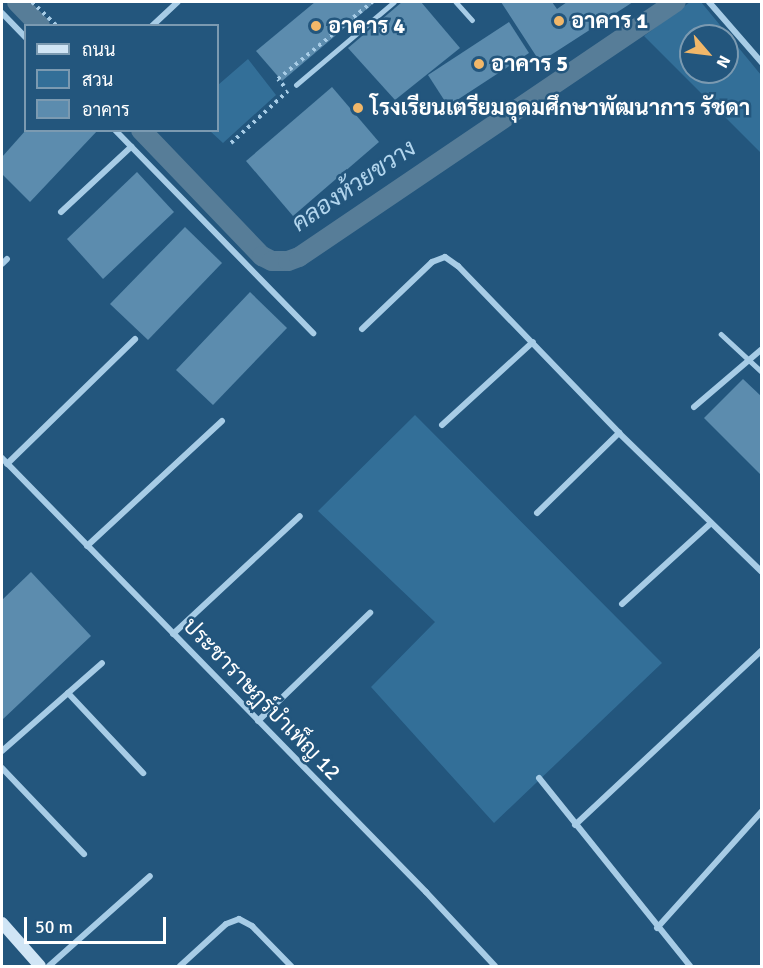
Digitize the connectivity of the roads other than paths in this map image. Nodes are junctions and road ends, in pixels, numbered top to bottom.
1 (178, 2) edge
2 (394, 2) edge
3 (456, 2) edge
4 (709, 2) edge
5 (2, 13) edge
6 (472, 20) dead end
7 (154, 24) edge
8 (24, 36) edge
9 (762, 63) edge
10 (296, 85) dead end
11 (117, 132) edge
12 (131, 147) junction
13 (62, 212) dead end
14 (362, 329) dead end
15 (313, 333) dead end
16 (721, 334) dead end
17 (135, 339) dead end
18 (533, 342) junction
19 (762, 349) edge
20 (750, 361) junction
21 (762, 372) edge
22 (694, 407) dead end
23 (222, 421) dead end
24 (442, 425) dead end
25 (619, 433) junction
26 (2, 458) edge
27 (7, 464) junction
28 (537, 513) dead end
29 (300, 516) dead end
30 (711, 523) junction
31 (87, 546) junction
32 (762, 572) edge
33 (622, 604) dead end
34 (370, 613) dead end
35 (173, 634) junction
36 (762, 650) edge
37 (102, 663) dead end
38 (69, 693) junction
39 (258, 721) junction
40 (2, 751) edge
41 (2, 768) edge
42 (143, 773) dead end
43 (538, 778) dead end
44 (762, 811) edge
45 (575, 825) junction
46 (84, 854) dead end
47 (150, 876) dead end
48 (2, 923) edge
49 (657, 928) junction
50 (40, 966) edge
51 (49, 966) edge
52 (180, 966) edge
53 (291, 966) edge
54 (495, 966) edge
55 (690, 966) edge

1 - 7 street
2 - 10 lane
3 - 6 lane
4 - 9 street
5 - 8 street
11 - 12 street
12 - 13 street
12 - 15 street
14 - 18 street
16 - 20 lane
17 - 27 street
18 - 24 street
18 - 25 street
19 - 20 street
20 - 21 lane
20 - 22 street
23 - 31 street
25 - 28 street
25 - 30 street
26 - 27 street, ประชาราษฎร์บำเพ็ญ 12
27 - 31 street, ประชาราษฎร์บำเพ็ญ 12
29 - 35 street
30 - 32 street
30 - 33 street
31 - 35 street, ประชาราษฎร์บำเพ็ญ 12
34 - 39 street
35 - 39 street, ประชาราษฎร์บำเพ็ญ 12
36 - 45 street
37 - 38 street
38 - 40 street
38 - 42 street
39 - 54 street, ประชาราษฎร์บำเพ็ญ 12
41 - 46 street
43 - 45 street
44 - 49 street
45 - 49 street
47 - 51 street
48 - 50 main road
49 - 55 street
52 - 53 street

